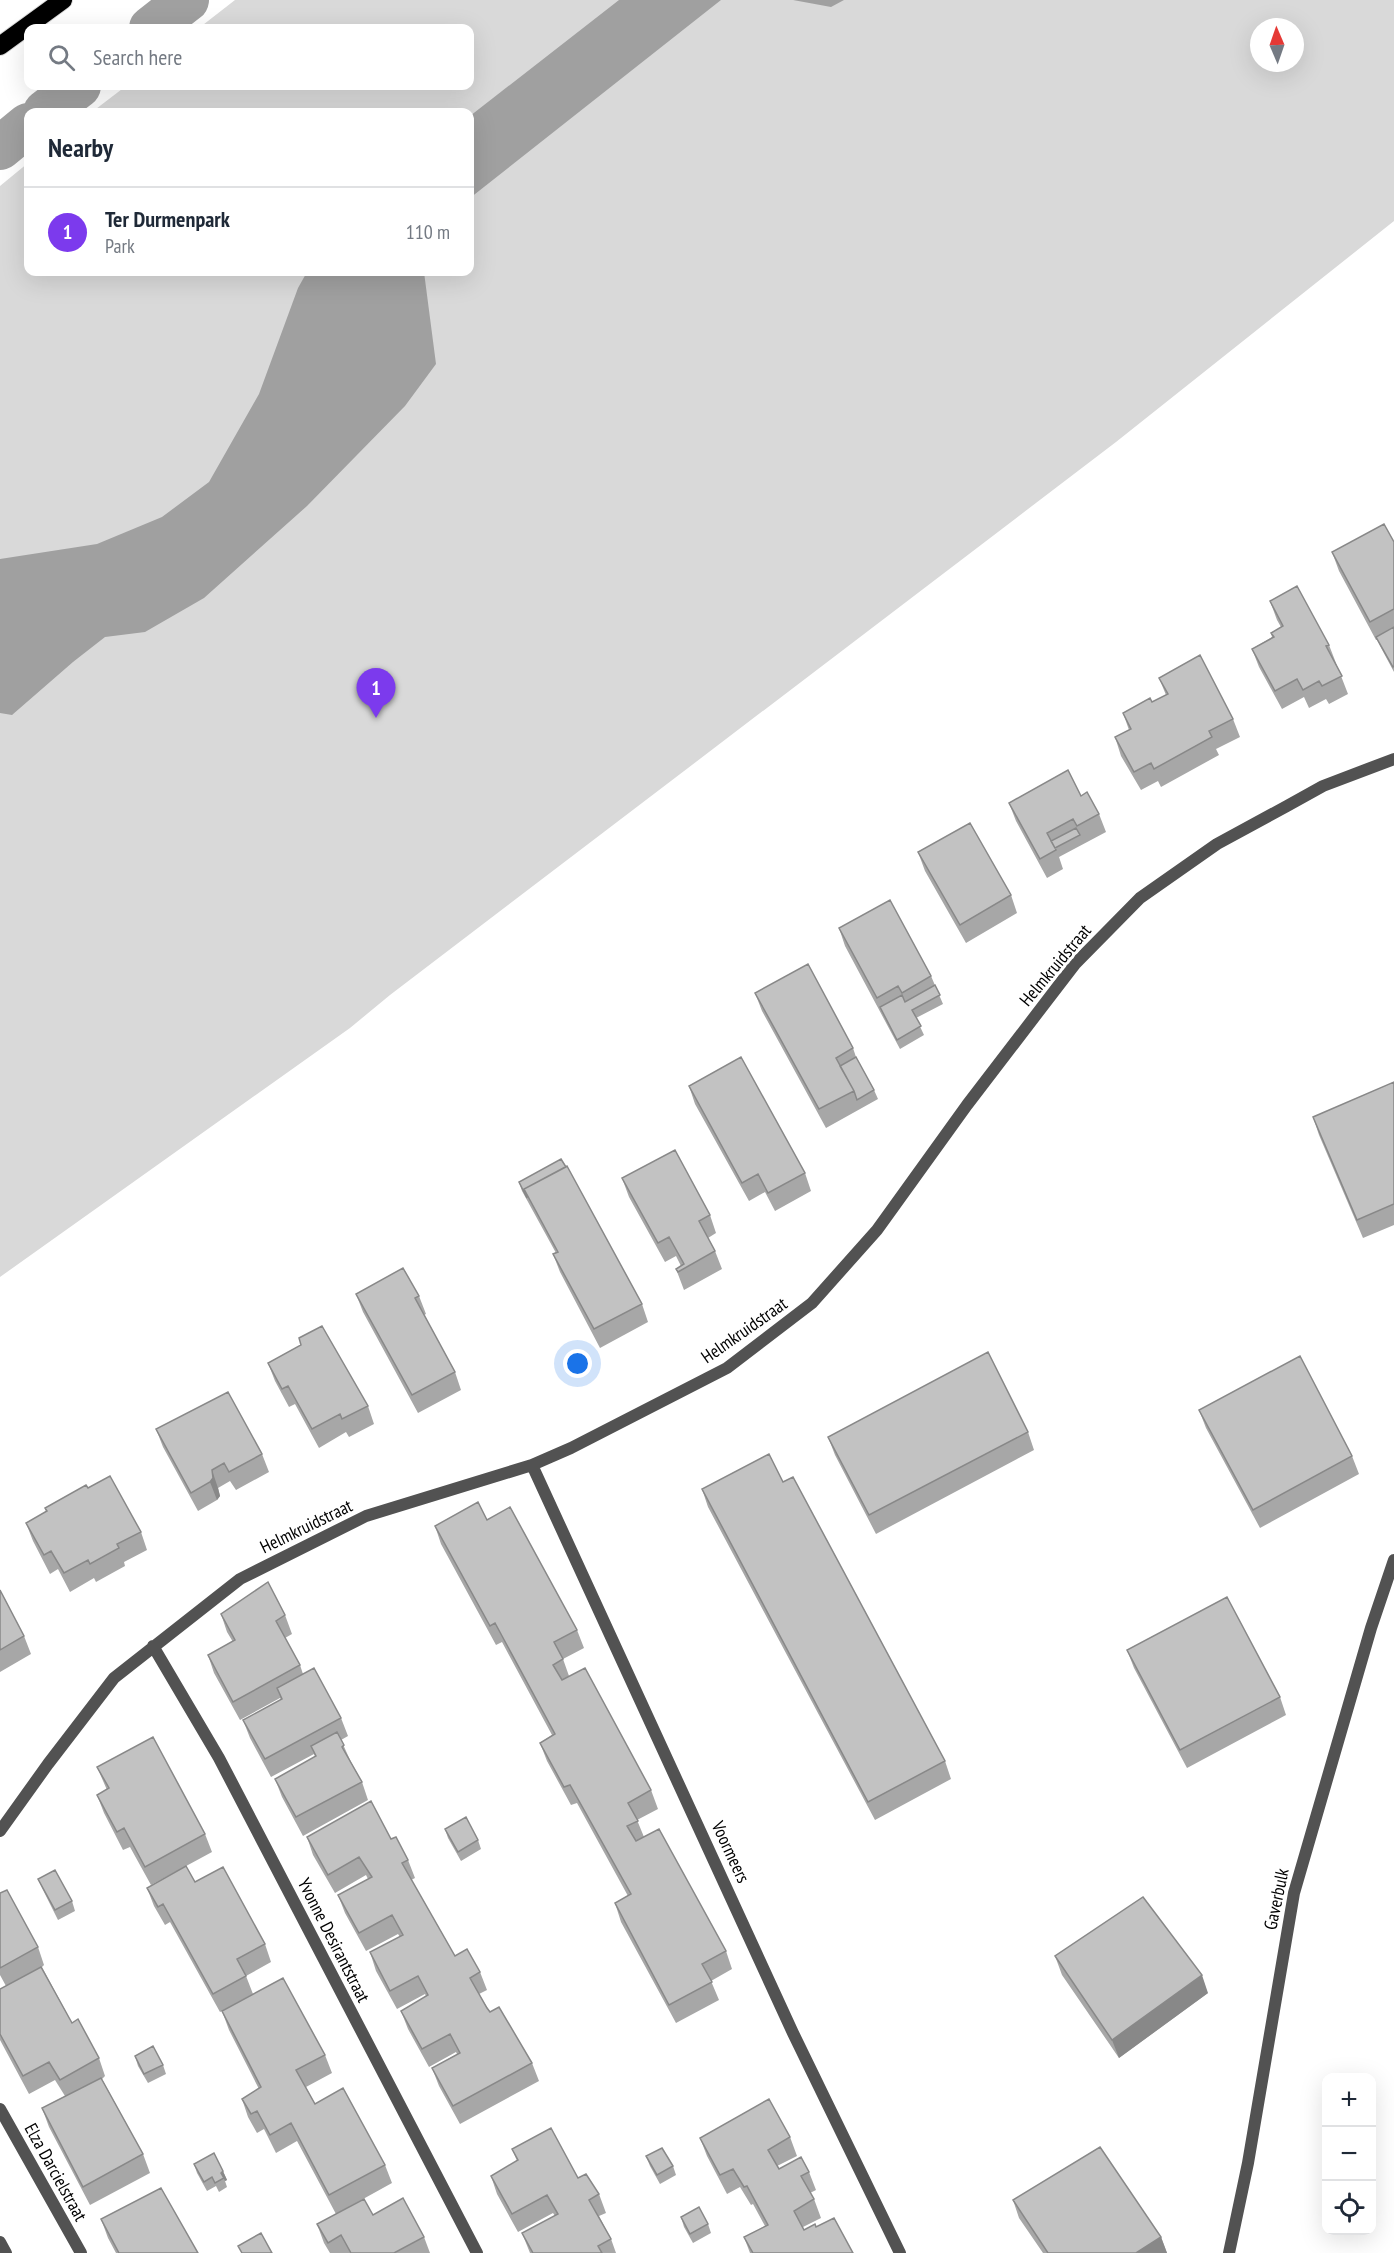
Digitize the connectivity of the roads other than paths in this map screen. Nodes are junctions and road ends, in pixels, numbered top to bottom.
1 (63, 0) edge
2 (30, 24) edge
3 (24, 28) edge
4 (0, 46) edge
5 (1394, 759) edge
6 (531, 1465) junction
7 (1394, 1560) edge
8 (153, 1646) junction
9 (0, 1831) edge
10 (0, 2109) edge
11 (0, 2242) edge
12 (6, 2253) edge
13 (81, 2253) edge
14 (477, 2253) edge
15 (900, 2253) edge
16 (1229, 2253) edge

1 - 2 highway
3 - 4 highway
5 - 6 street, Helmkruidstraat
6 - 8 street, Helmkruidstraat
6 - 15 street, Voormeers
7 - 16 street, Gaverbulk
8 - 9 street, Helmkruidstraat
8 - 14 street, Yvonne Desirantstraat
10 - 13 street, Elza Darcielstraat
11 - 12 street

